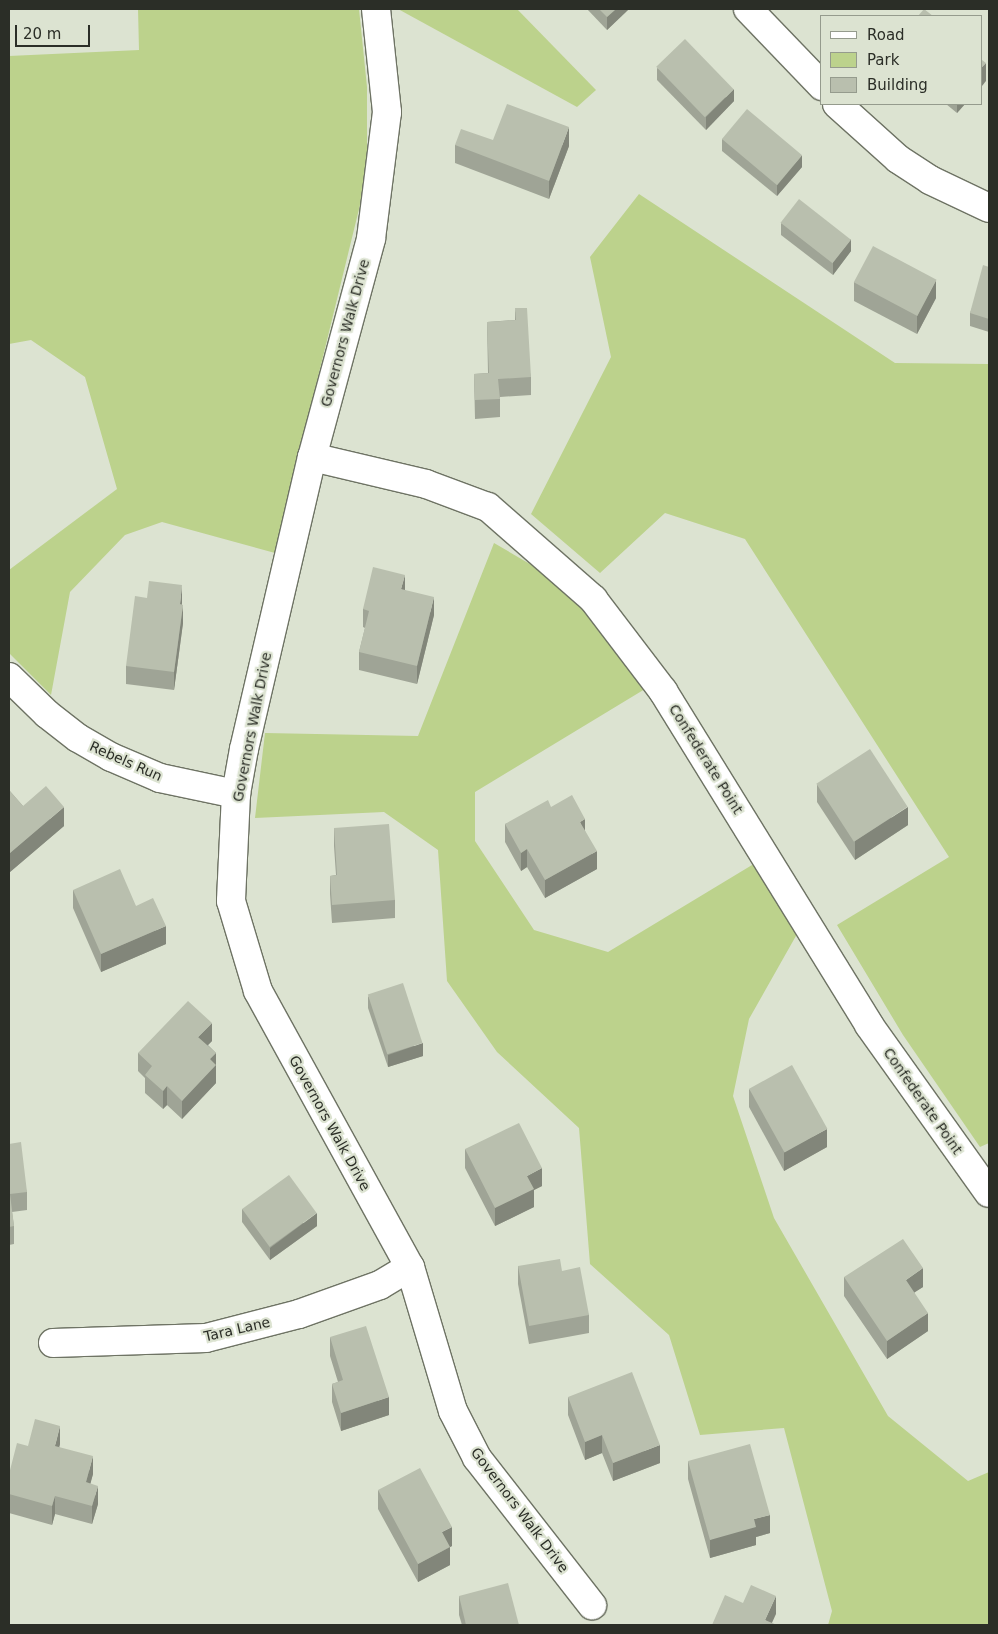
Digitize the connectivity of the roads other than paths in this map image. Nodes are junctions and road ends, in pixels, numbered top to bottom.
1 (376, 9) edge
2 (748, 9) edge
3 (820, 84) edge
4 (838, 105) edge
5 (989, 208) edge
6 (312, 457) junction
7 (9, 677) edge
8 (236, 794) junction
9 (989, 1194) edge
10 (410, 1267) junction
11 (53, 1343) dead end
12 (592, 1605) dead end

1 - 6 street, Governors Walk Drive
2 - 3 street
4 - 5 street
6 - 8 street, Governors Walk Drive
6 - 9 street, Confederate Point
7 - 8 street, Rebels Run
8 - 10 street, Governors Walk Drive
10 - 11 street, Tara Lane
10 - 12 street, Governors Walk Drive

